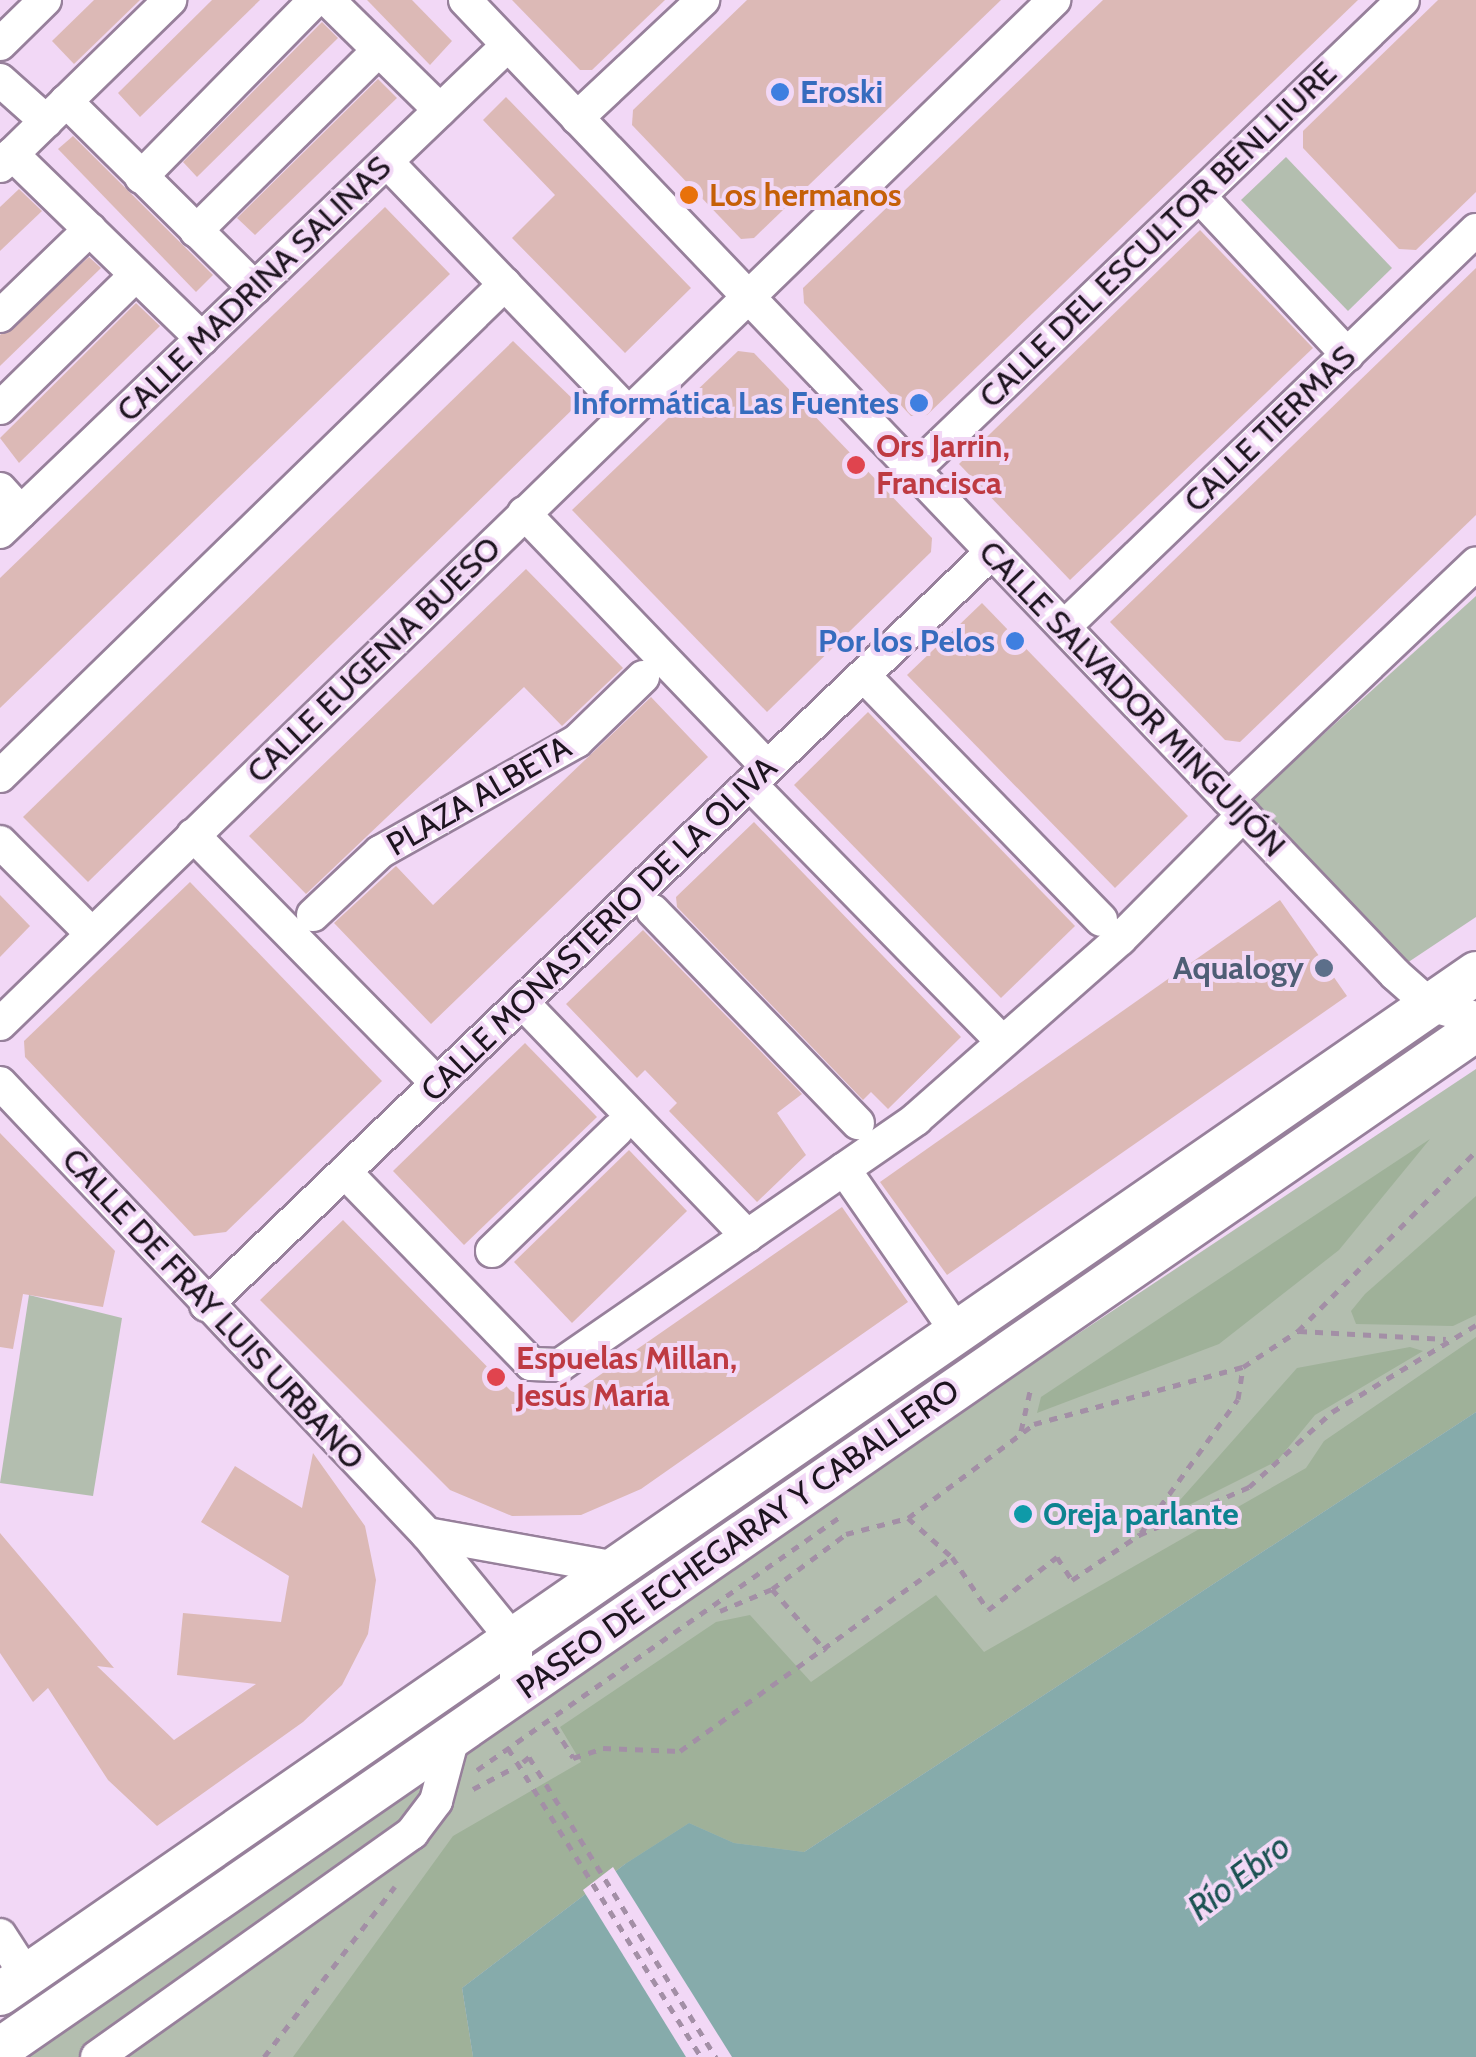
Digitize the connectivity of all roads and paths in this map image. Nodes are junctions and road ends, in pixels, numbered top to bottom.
1 (45, 0) edge
2 (170, 0) edge
3 (314, 0) edge
4 (328, 0) edge
5 (465, 0) edge
6 (703, 0) edge
7 (1054, 0) edge
8 (1403, 0) edge
9 (0, 44) edge
10 (507, 46) junction
11 (379, 50) junction
12 (0, 80) edge
13 (440, 110) junction
14 (56, 111) junction
15 (577, 118) junction
16 (6, 160) edge
17 (386, 162) junction
18 (141, 177) junction
19 (1200, 198) junction
20 (90, 229) junction
21 (1476, 230) edge
22 (196, 231) junction
23 (136, 275) junction
24 (504, 284) junction
25 (254, 288) junction
26 (748, 296) junction
27 (0, 316) edge
28 (202, 339) junction
29 (1348, 355) junction
30 (0, 408) edge
31 (628, 412) junction
32 (914, 470) junction
33 (7, 511) edge
34 (524, 514) junction
35 (992, 552) junction
36 (1476, 564) edge
37 (1064, 627) junction
38 (864, 676) junction
39 (643, 677) dead end
40 (759, 775) junction
41 (0, 776) edge
42 (1235, 807) junction
43 (194, 835) junction
44 (0, 842) edge
45 (653, 910) dead end
46 (313, 915) dead end
47 (1101, 920) dead end
48 (92, 934) junction
49 (1476, 973) edge
50 (522, 1002) junction
51 (1430, 1006) junction
52 (1476, 1018) edge
53 (0, 1024) edge
54 (1476, 1030) edge
55 (998, 1037) junction
56 (0, 1083) edge
57 (437, 1083) junction
58 (858, 1124) dead end
59 (616, 1130) dead end
60 (1476, 1151) edge
61 (844, 1170) junction
62 (345, 1172) junction
63 (747, 1236) junction
64 (492, 1251) dead end
65 (206, 1305) junction
66 (1476, 1325) edge
67 (954, 1328) junction
68 (1298, 1331) junction
69 (1446, 1338) junction
70 (1243, 1367) junction
71 (1032, 1386) dead end
72 (1020, 1434) junction
73 (908, 1518) junction
74 (427, 1534) junction
75 (1139, 1535) junction
76 (952, 1556) junction
77 (611, 1566) junction
78 (772, 1589) junction
79 (720, 1611) dead end
80 (510, 1636) junction
81 (826, 1651) junction
82 (516, 1692) junction
83 (554, 1727) dead end
84 (454, 1734) junction
85 (508, 1748) dead end
86 (526, 1760) dead end
87 (405, 1873) dead end
88 (0, 1935) edge
89 (13, 1984) edge
90 (0, 2049) edge
91 (97, 2057) edge
92 (264, 2057) edge
93 (701, 2057) edge
94 (716, 2057) edge

1 - 9 street
2 - 14 street
3 - 18 street
4 - 11 street
5 - 10 street, CALLE SALVADOR MINGUIJÓN
6 - 15 street
7 - 26 street, CALLE EUGENIA BUESO
8 - 19 street, CALLE DEL ESCULTOR BENLLIURE
10 - 13 street, CALLE MADRINA SALINAS
10 - 15 street, CALLE SALVADOR MINGUIJÓN
11 - 13 street
11 - 22 street
12 - 14 street
13 - 17 street, CALLE MADRINA SALINAS
14 - 16 street
14 - 18 street
15 - 26 street, CALLE SALVADOR MINGUIJÓN
16 - 20 street
17 - 24 street
17 - 25 street, CALLE MADRINA SALINAS
18 - 22 street
19 - 29 street
19 - 32 street, CALLE DEL ESCULTOR BENLLIURE
20 - 23 street
20 - 27 street
21 - 29 street, CALLE TIERMAS
22 - 25 street
23 - 28 street
23 - 30 street
24 - 31 street
24 - 41 street
25 - 28 street, CALLE MADRINA SALINAS
26 - 31 street, CALLE EUGENIA BUESO
26 - 32 street, CALLE SALVADOR MINGUIJÓN
28 - 33 street, CALLE MADRINA SALINAS
29 - 37 street, CALLE TIERMAS
31 - 34 street, CALLE EUGENIA BUESO
32 - 35 street, CALLE SALVADOR MINGUIJÓN
34 - 40 street
34 - 43 street, CALLE EUGENIA BUESO
35 - 37 street, CALLE SALVADOR MINGUIJÓN
35 - 38 street, CALLE MONASTERIO DE LA OLIVA
36 - 42 street
37 - 42 street, CALLE SALVADOR MINGUIJÓN
38 - 40 street, CALLE MONASTERIO DE LA OLIVA
38 - 47 street
39 - 46 street, PLAZA ALBETA
40 - 50 street, CALLE MONASTERIO DE LA OLIVA
40 - 55 street
42 - 51 street, CALLE SALVADOR MINGUIJÓN
42 - 55 street
43 - 48 street, CALLE EUGENIA BUESO
43 - 57 street
44 - 48 street
45 - 58 street
48 - 53 street, CALLE EUGENIA BUESO
49 - 51 main road, PASEO DE ECHEGARAY Y CABALLERO
50 - 57 street, CALLE MONASTERIO DE LA OLIVA
50 - 63 street
51 - 52 street
51 - 67 main road, PASEO DE ECHEGARAY Y CABALLERO
54 - 82 main road, PASEO DE ECHEGARAY Y CABALLERO
55 - 61 street
56 - 65 street, CALLE DE FRAY LUIS URBANO
57 - 62 street, CALLE MONASTERIO DE LA OLIVA
59 - 64 street
60 - 68 path
61 - 63 street
61 - 67 street
62 - 63 street
62 - 65 street, CALLE MONASTERIO DE LA OLIVA
65 - 74 street, CALLE DE FRAY LUIS URBANO
66 - 69 path
67 - 77 main road, PASEO DE ECHEGARAY Y CABALLERO
68 - 69 path
68 - 70 path
69 - 75 path
70 - 72 path
70 - 75 path
71 - 72 path
72 - 73 path
73 - 76 path
73 - 78 path
74 - 77 street
74 - 80 street, CALLE DE FRAY LUIS URBANO
75 - 76 path
76 - 81 path
77 - 80 main road, PASEO DE ECHEGARAY Y CABALLERO
78 - 79 path
78 - 81 path
80 - 82 street, CALLE DE FRAY LUIS URBANO
80 - 89 main road, PASEO DE ECHEGARAY Y CABALLERO
81 - 83 path
82 - 84 main road, PASEO DE ECHEGARAY Y CABALLERO
84 - 90 main road, PASEO DE ECHEGARAY Y CABALLERO
84 - 91 street
85 - 93 path
86 - 94 path
87 - 92 path
88 - 89 street

